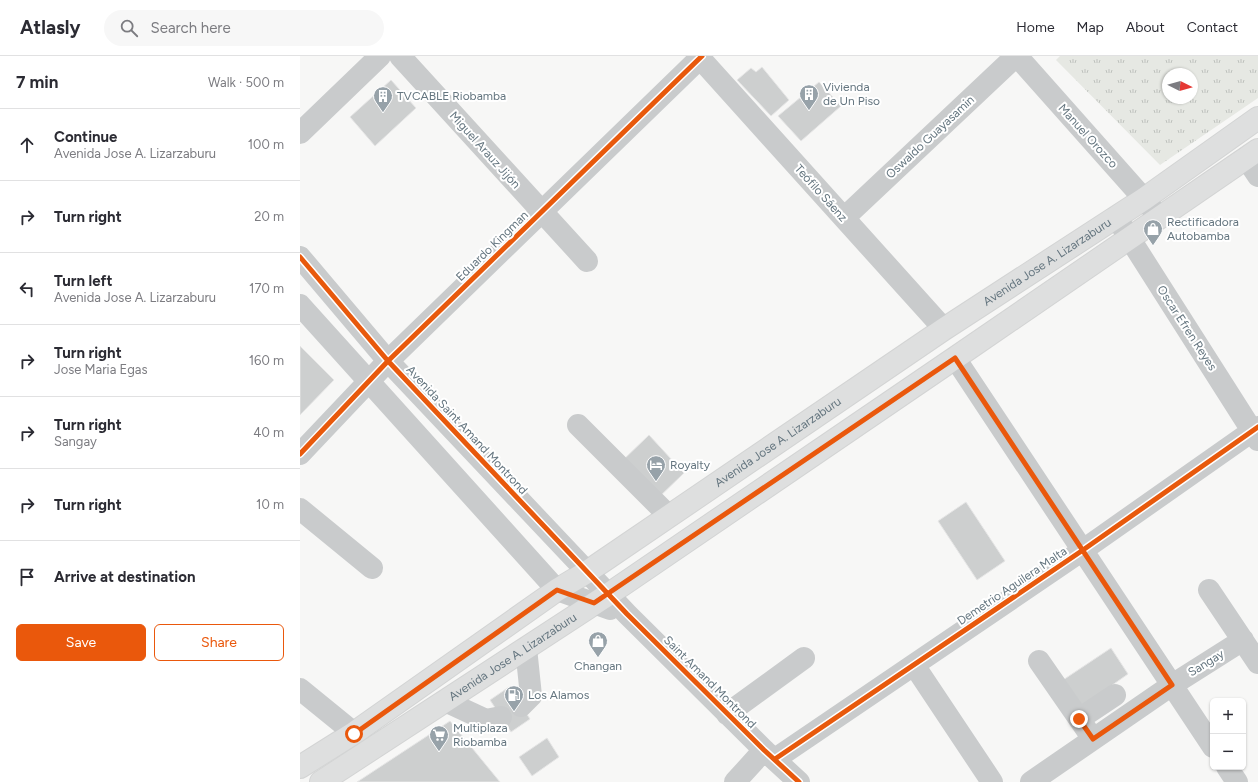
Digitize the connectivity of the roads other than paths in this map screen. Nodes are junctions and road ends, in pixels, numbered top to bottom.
1 (380, 56) edge
2 (400, 56) edge
3 (1017, 56) edge
4 (700, 57) edge
5 (1258, 118) edge
6 (300, 133) edge
7 (1252, 154) edge
8 (1258, 176) edge
9 (1144, 199) junction
10 (542, 213) junction
11 (1116, 217) junction
12 (844, 218) junction
13 (1159, 218) junction
14 (1129, 239) junction
15 (300, 256) edge
16 (588, 261) dead end
17 (300, 304) edge
18 (944, 329) junction
19 (955, 358) junction
20 (388, 361) junction
21 (369, 381) junction
22 (578, 425) dead end
23 (1256, 432) edge
24 (300, 454) edge
25 (300, 509) edge
26 (669, 516) junction
27 (1083, 550) junction
28 (372, 568) dead end
29 (587, 572) junction
30 (557, 590) junction
31 (1209, 590) dead end
32 (602, 599) junction
33 (1243, 640) junction
34 (526, 648) junction
35 (804, 658) dead end
36 (1039, 661) dead end
37 (1258, 663) edge
38 (914, 665) junction
39 (1172, 685) junction
40 (300, 689) edge
41 (1115, 695) dead end
42 (445, 701) junction
43 (521, 706) dead end
44 (727, 714) junction
45 (501, 717) dead end
46 (1079, 719) junction
47 (354, 734) junction
48 (1093, 739) junction
49 (1210, 742) edge
50 (770, 755) junction
51 (300, 767) edge
52 (1228, 770) edge
53 (321, 782) edge
54 (736, 782) edge
55 (799, 782) edge
56 (992, 782) edge
57 (1031, 782) edge
58 (1236, 782) edge

1 - 6 street
2 - 10 street, Miguel Arauz Jijón
3 - 9 street, Manuel Orozco
3 - 12 street, Oswaldo Guayasamin
4 - 10 street, Eduardo Kingman
4 - 12 street, Teófilo Sáenz
5 - 9 main road, Avenida Jose A. Lizarzaburu
7 - 8 street
7 - 13 main road, Avenida Jose A. Lizarzaburu
9 - 11 main road, Avenida Jose A. Lizarzaburu
9 - 13 street, Manuel Orozco
10 - 16 street, Miguel Arauz Jijón
10 - 20 street, Eduardo Kingman
11 - 14 street, Oscar Efren Reyes
11 - 18 main road, Avenida Jose A. Lizarzaburu
12 - 18 street, Teófilo Sáenz
13 - 14 main road, Avenida Jose A. Lizarzaburu
14 - 19 main road, Avenida Jose A. Lizarzaburu
14 - 23 street, Oscar Efren Reyes
15 - 20 street, Avenida Saint Amand Montrond
17 - 21 street
18 - 26 main road, Avenida Jose A. Lizarzaburu
19 - 27 street
19 - 32 main road, Avenida Jose A. Lizarzaburu
20 - 21 street, Eduardo Kingman
20 - 29 street, Avenida Saint Amand Montrond
21 - 24 street, Eduardo Kingman
21 - 30 street
22 - 26 street
23 - 27 street, Demetrio Aguilera Malta
25 - 28 street
26 - 29 main road, Avenida Jose A. Lizarzaburu
27 - 38 street, Demetrio Aguilera Malta
27 - 39 street
29 - 30 main road, Avenida Jose A. Lizarzaburu
29 - 32 street, Avenida Saint Amand Montrond
30 - 32 street
30 - 47 main road, Avenida Jose A. Lizarzaburu
31 - 33 street
32 - 34 main road, Avenida Jose A. Lizarzaburu
32 - 44 street, Saint Amand Montrond
33 - 37 street
33 - 39 street, Sangay
34 - 42 main road, Avenida Jose A. Lizarzaburu
34 - 43 street
35 - 44 street
36 - 46 street
38 - 50 street, Demetrio Aguilera Malta
38 - 56 street
39 - 48 street, Sangay
39 - 49 street
40 - 47 street
41 - 46 street
42 - 45 street
42 - 53 main road, Avenida Jose A. Lizarzaburu
44 - 50 street, Saint Amand Montrond
46 - 48 street
47 - 51 main road, Avenida Jose A. Lizarzaburu
48 - 57 street, Sangay
50 - 54 street, Demetrio Aguilera Malta
50 - 55 street, Saint Amand Montrond
52 - 58 street

